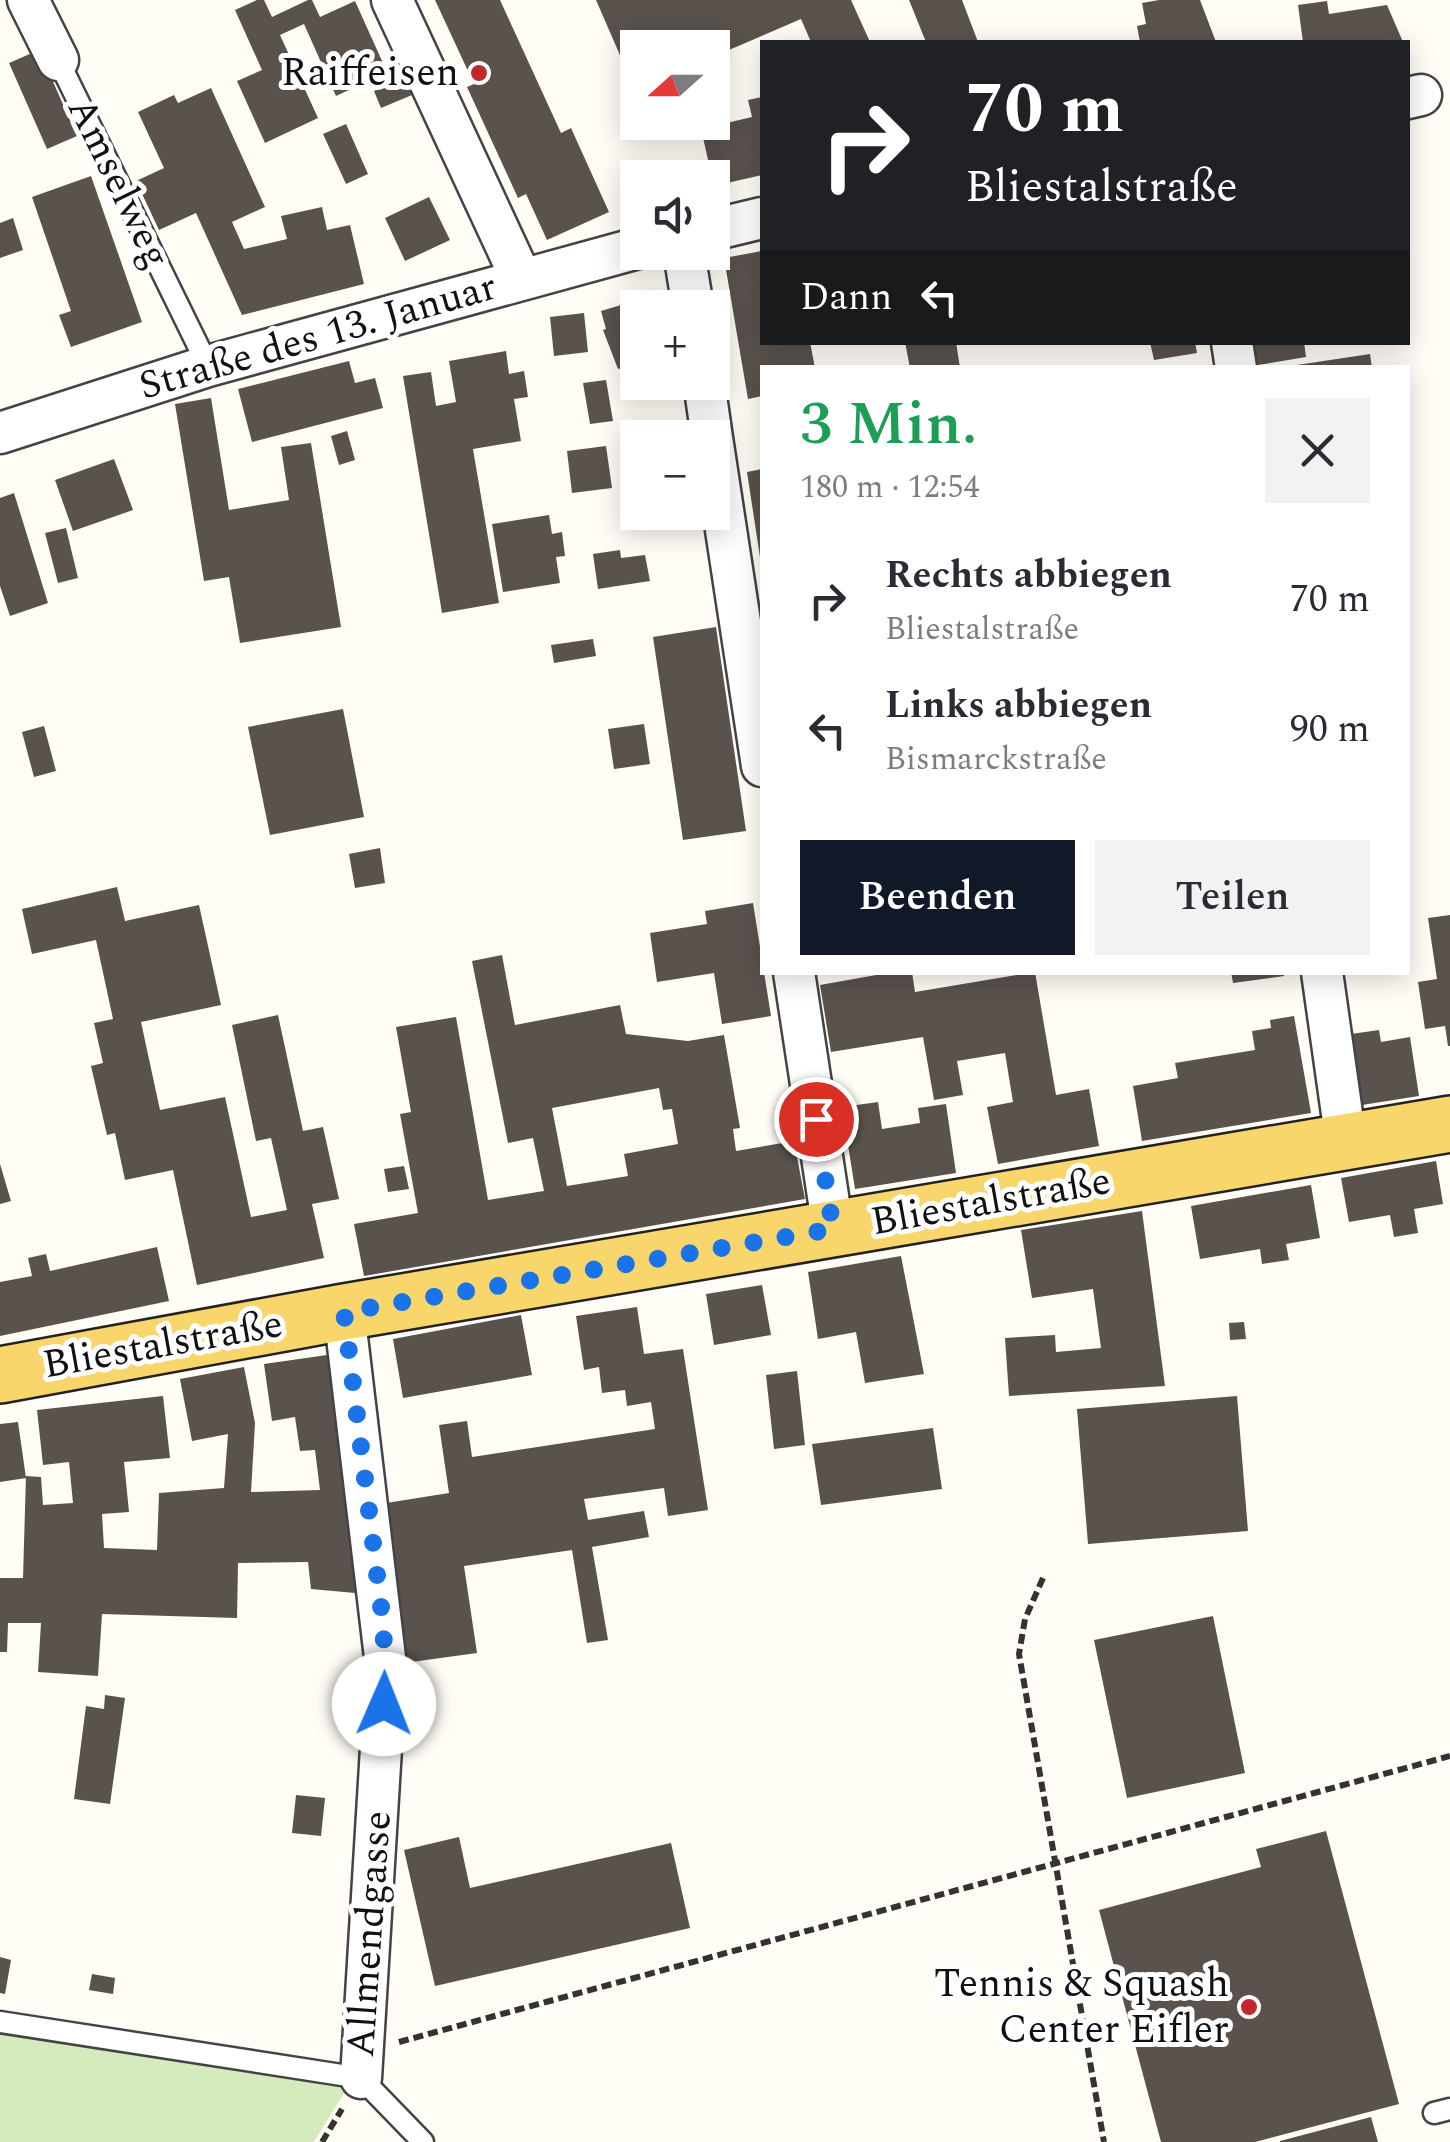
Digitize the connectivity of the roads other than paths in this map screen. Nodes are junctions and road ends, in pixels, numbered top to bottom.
1 (28, 0) edge
2 (392, 0) edge
3 (58, 60) joint
4 (760, 218) edge
5 (730, 226) edge
6 (620, 253) edge
7 (521, 278) junction
8 (208, 366) junction
9 (0, 432) edge
10 (726, 530) edge
11 (760, 753) edge
12 (794, 975) edge
13 (1322, 975) edge
14 (1450, 1124) edge
15 (1346, 1142) junction
16 (833, 1229) junction
17 (344, 1312) junction
18 (0, 1375) edge
19 (0, 2022) edge
20 (362, 2063) junction
21 (423, 2142) edge

1 - 3 street, Amselweg
2 - 7 street
3 - 8 lane, Amselweg
4 - 5 street
6 - 7 street, Straße des 13. Januar
7 - 8 street, Straße des 13. Januar
8 - 9 street, Straße des 13. Januar
10 - 11 street
12 - 16 street
13 - 15 street
14 - 15 main road, Bliestalstraße
15 - 16 main road, Bliestalstraße
16 - 17 main road, Bliestalstraße
17 - 18 main road, Bliestalstraße
17 - 20 street, Allmendgasse
19 - 20 lane
20 - 21 lane

